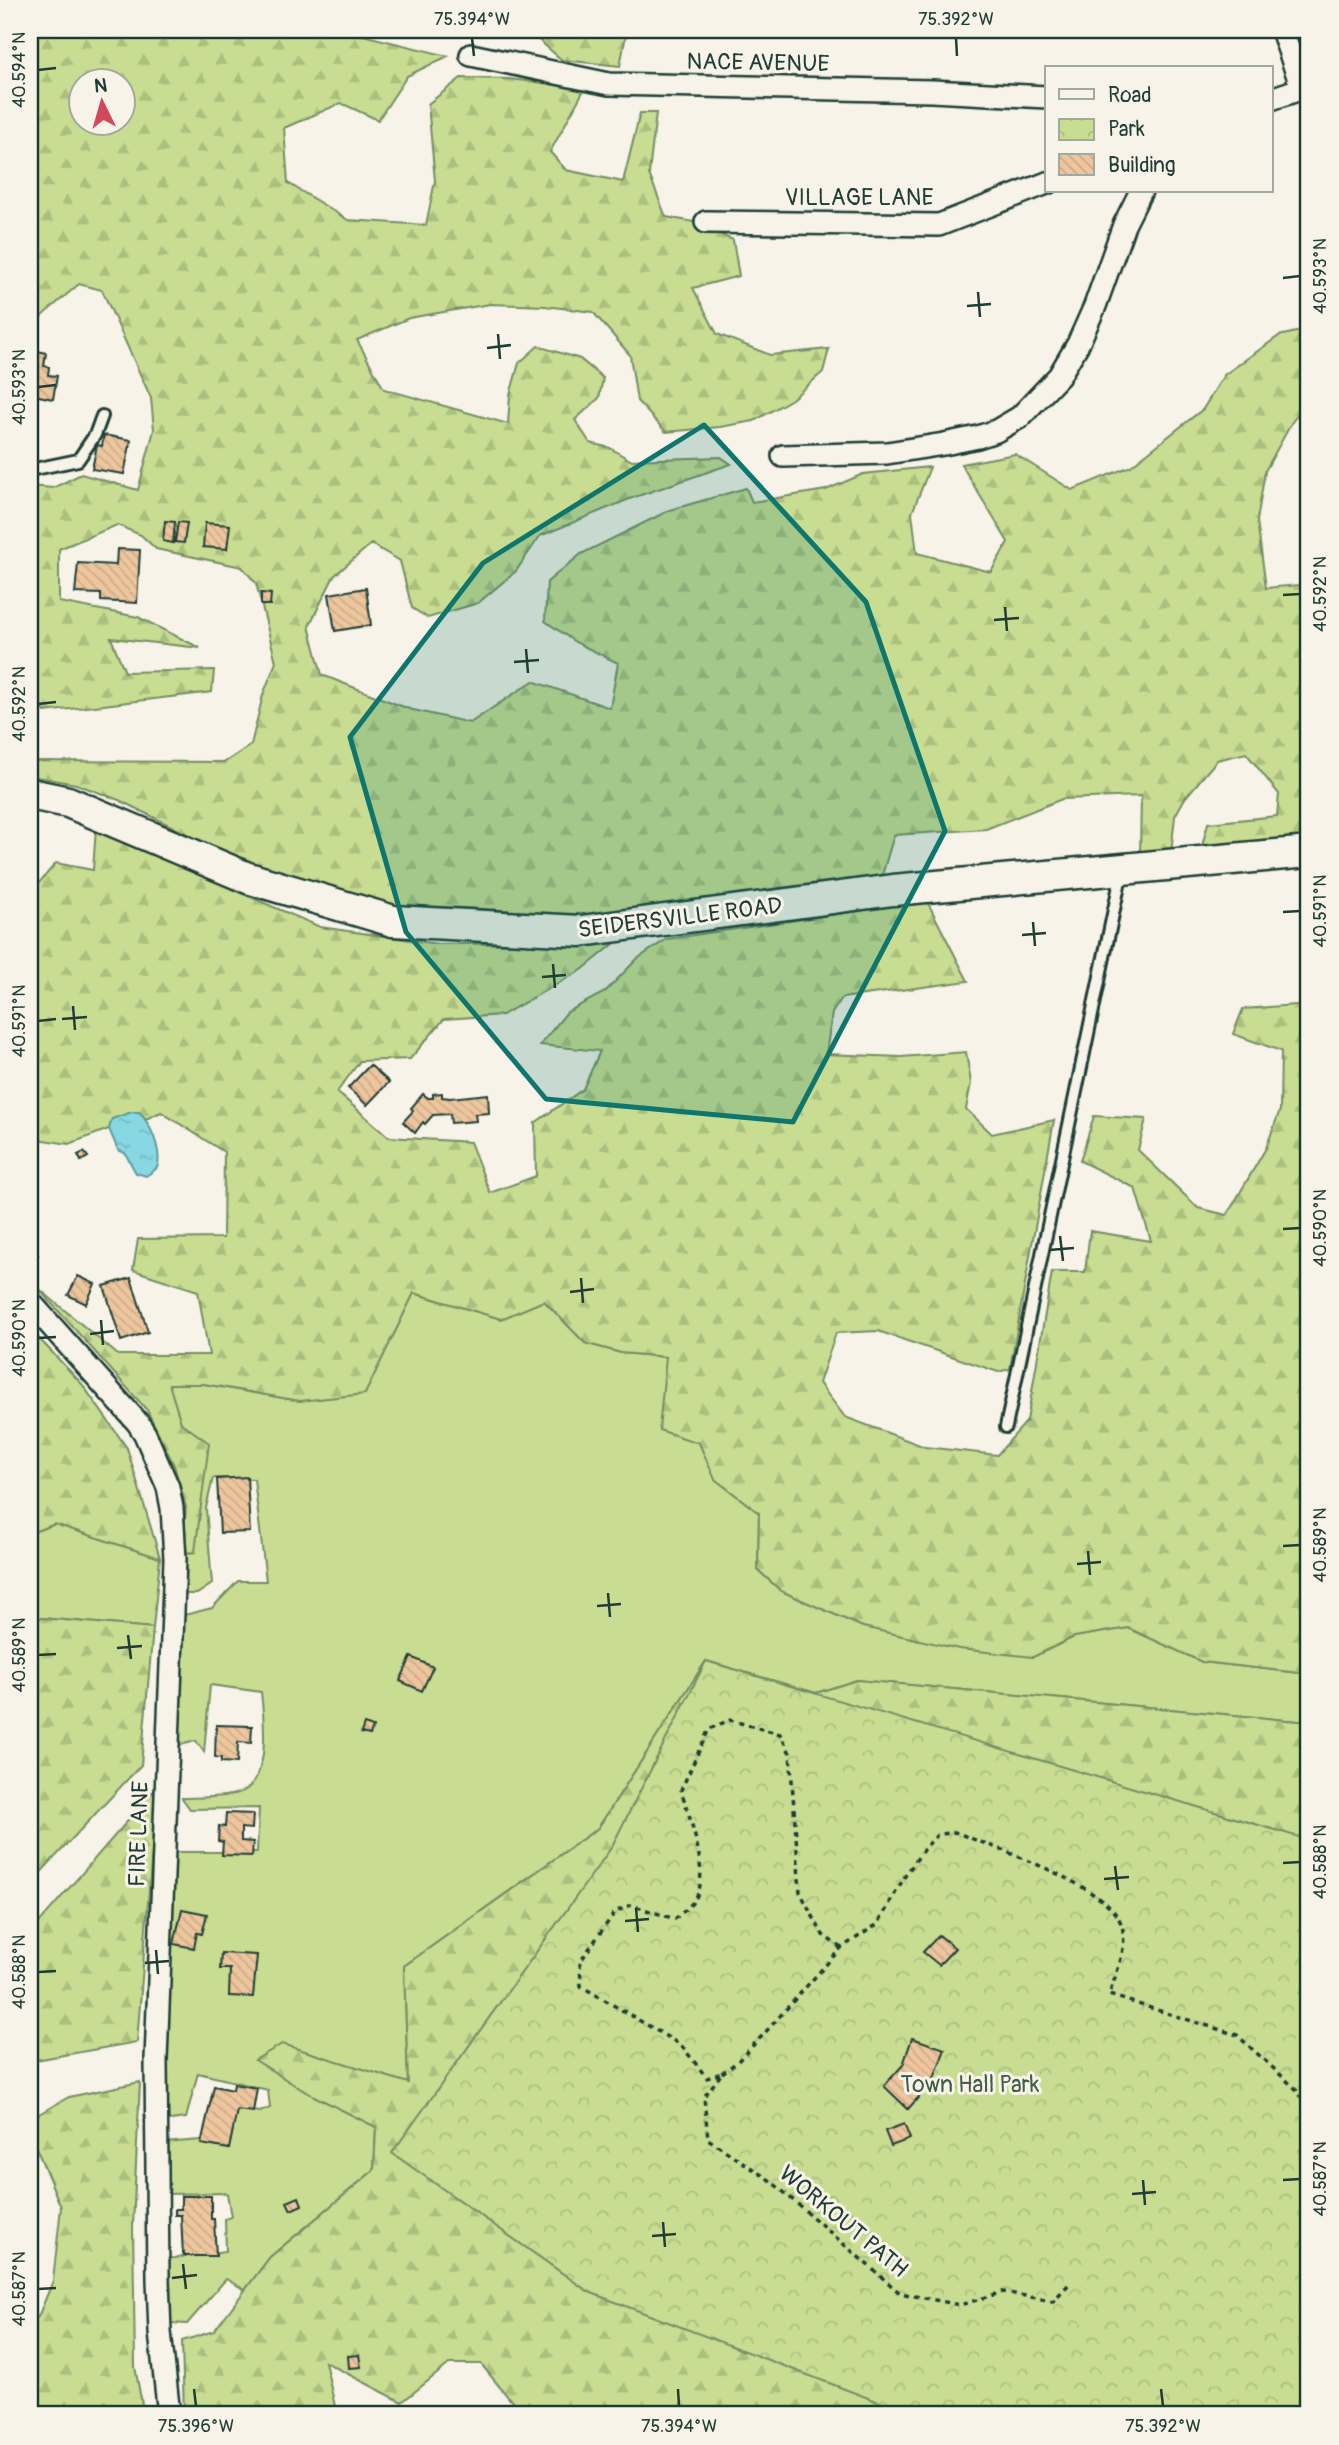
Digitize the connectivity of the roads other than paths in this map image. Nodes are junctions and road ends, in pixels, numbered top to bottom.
1 (1282, 30) edge
2 (471, 55) dead end
3 (1306, 87) edge
4 (1045, 97) edge
5 (1272, 99) edge
6 (1045, 184) edge
7 (1140, 192) edge
8 (706, 222) dead end
9 (102, 416) dead end
10 (783, 456) dead end
11 (30, 471) edge
12 (30, 794) edge
13 (1309, 852) edge
14 (1122, 869) junction
15 (30, 1302) edge
16 (1006, 1427) dead end
17 (169, 2415) edge

1 - 3 street
2 - 4 street, NACE AVENUE
3 - 5 street
6 - 8 street, VILLAGE LANE
7 - 10 street
9 - 11 lane
12 - 14 street, SEIDERSVILLE ROAD
13 - 14 street, SEIDERSVILLE ROAD
14 - 16 lane
15 - 17 street, FIRE LANE

